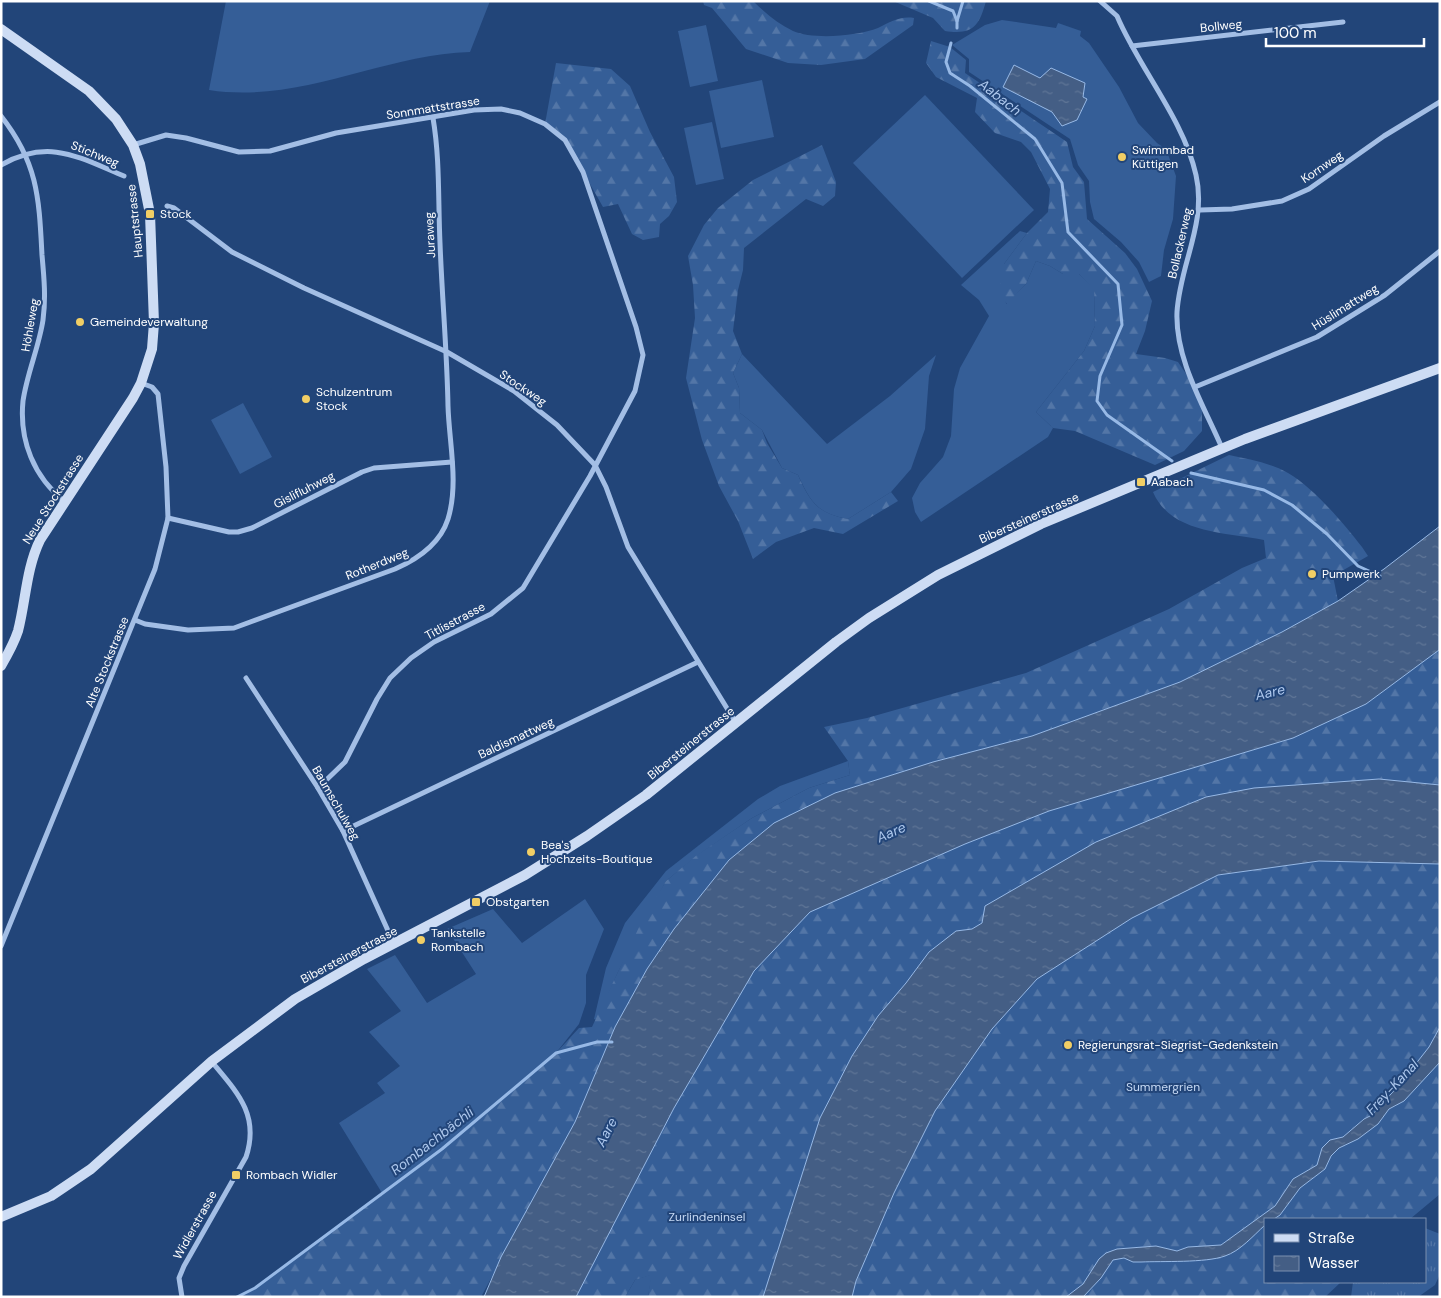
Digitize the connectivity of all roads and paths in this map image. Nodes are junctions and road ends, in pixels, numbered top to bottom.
1 (1100, 1) edge
2 (1342, 22) dead end
3 (1, 28) edge
4 (1132, 46) junction
5 (1440, 102) edge
6 (1, 116) edge
7 (433, 118) junction
8 (133, 144) junction
9 (26, 154) junction
10 (1, 165) edge
11 (124, 176) dead end
12 (167, 206) dead end
13 (1200, 210) junction
14 (1440, 251) edge
15 (447, 352) junction
16 (1440, 368) edge
17 (141, 383) junction
18 (1195, 387) junction
19 (1222, 448) junction
20 (452, 462) junction
21 (595, 465) junction
22 (64, 502) junction
23 (168, 518) junction
24 (135, 620) junction
25 (698, 662) junction
26 (1, 666) edge
27 (246, 678) dead end
28 (736, 724) junction
29 (318, 788) junction
30 (343, 831) junction
31 (394, 945) junction
32 (1, 946) edge
33 (212, 1061) junction
34 (1, 1216) edge
35 (182, 1297) edge

1 - 4 street, Bollackerweg
2 - 4 street, Bollweg
3 - 8 main road, Hauptstrasse
4 - 13 street, Bollackerweg
5 - 13 street, Kornweg
6 - 9 street, Höhleweg
7 - 8 street, Sonnmattstrasse
7 - 15 street, Juraweg
7 - 21 street, Sonnmattstrasse
8 - 17 main road, Hauptstrasse
9 - 10 street, Stichweg
9 - 11 street, Stichweg
9 - 22 street, Höhleweg
12 - 15 street, Stockweg
13 - 18 street, Bollackerweg
14 - 18 street, Hüslimattweg
15 - 20 street, Rotherdweg
15 - 21 street, Stockweg
16 - 19 main road, Bibersteinerstrasse
17 - 22 main road, Neue Stockstrasse
17 - 23 street, Alte Stockstrasse
18 - 19 street, Bollackerweg
19 - 28 main road, Bibersteinerstrasse
20 - 23 street, Gislifluhweg
20 - 24 street, Rotherdweg
21 - 25 street, Stockweg
21 - 29 street, Titlisstrasse
22 - 26 main road, Neue Stockstrasse
23 - 24 street, Alte Stockstrasse
24 - 32 street, Alte Stockstrasse
25 - 28 street, Stockweg
25 - 30 street, Baldismattweg
27 - 29 street, Baumschulweg
28 - 31 main road, Bibersteinerstrasse
29 - 30 street, Baumschulweg
30 - 31 street, Baumschulweg
31 - 33 main road, Bibersteinerstrasse
33 - 34 main road, Bibersteinerstrasse
33 - 35 street, Widlerstrasse

